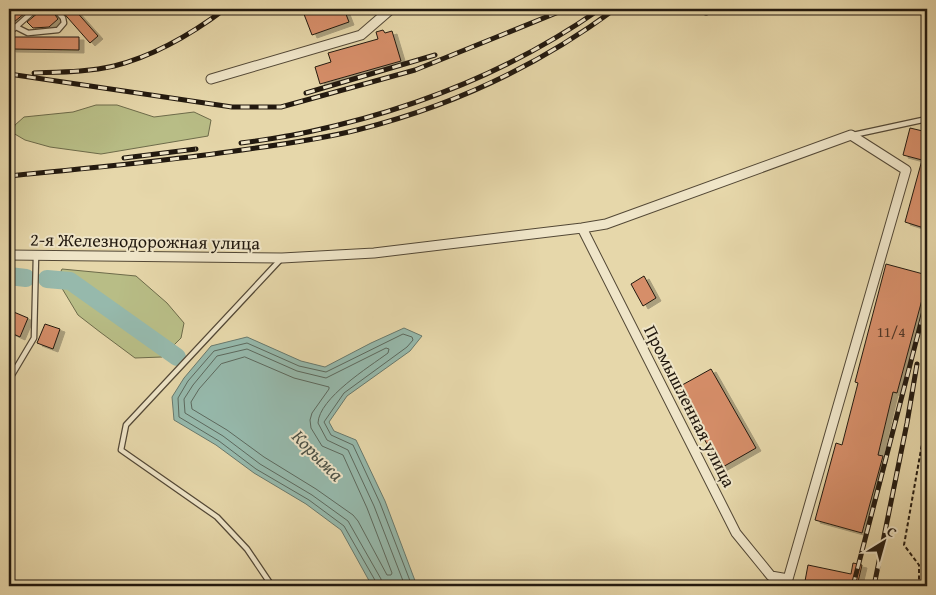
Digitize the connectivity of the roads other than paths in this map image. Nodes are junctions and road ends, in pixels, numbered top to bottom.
1 (36, 9) edge
2 (55, 9) edge
3 (391, 9) edge
4 (16, 28) junction
5 (9, 33) edge
6 (210, 79) dead end
7 (927, 119) edge
8 (920, 120) junction
9 (927, 123) edge
10 (851, 135) junction
11 (582, 228) junction
12 (9, 255) edge
13 (36, 256) junction
14 (282, 258) junction
15 (9, 380) edge
16 (787, 583) edge
17 (272, 586) edge

1 - 4 lane
2 - 4 lane
3 - 6 street
4 - 5 lane
7 - 8 lane
8 - 9 lane
8 - 10 lane
10 - 11 street, 2-я Железнодорожная улица
10 - 16 street
11 - 14 street, 2-я Железнодорожная улица
11 - 16 street, Промышленная улица
12 - 13 street, 2-я Железнодорожная улица
13 - 14 street, 2-я Железнодорожная улица
13 - 15 lane
14 - 17 lane

